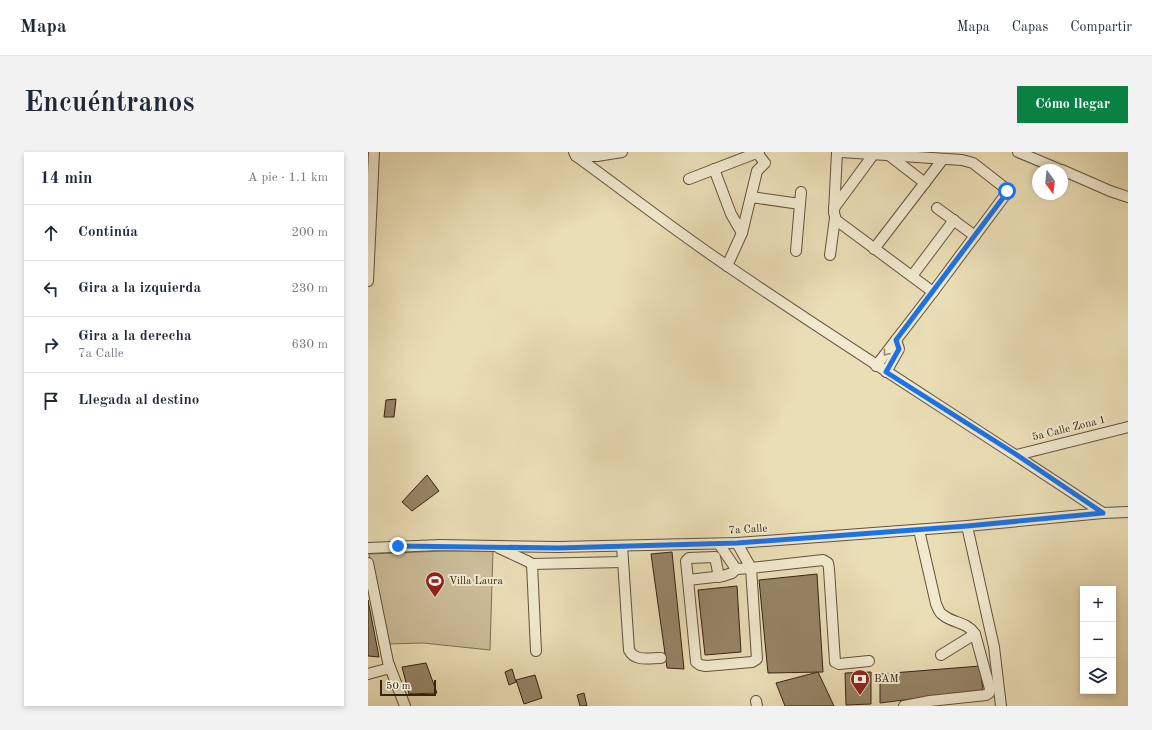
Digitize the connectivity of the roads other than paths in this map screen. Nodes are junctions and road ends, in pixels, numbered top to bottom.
1 (374, 152) edge
2 (622, 152) edge
3 (837, 152) edge
4 (841, 152) edge
5 (1018, 152) edge
6 (755, 153) edge
7 (575, 154) edge
8 (873, 155) junction
9 (890, 156) junction
10 (943, 159) junction
11 (1047, 164) edge
12 (714, 170) junction
13 (1068, 173) edge
14 (689, 179) dead end
15 (924, 183) junction
16 (801, 192) dead end
17 (751, 197) junction
18 (1128, 197) edge
19 (800, 204) junction
20 (937, 208) dead end
21 (834, 213) junction
22 (954, 220) junction
23 (742, 233) junction
24 (975, 236) junction
25 (874, 249) junction
26 (796, 251) dead end
27 (830, 255) dead end
28 (727, 266) junction
29 (368, 270) edge
30 (912, 276) junction
31 (368, 281) edge
32 (933, 292) junction
33 (896, 340) junction
34 (876, 366) junction
35 (886, 372) junction
36 (1128, 427) edge
37 (1017, 455) junction
38 (1128, 512) edge
39 (1103, 513) junction
40 (967, 526) junction
41 (919, 530) junction
42 (737, 543) junction
43 (719, 544) junction
44 (495, 546) junction
45 (622, 546) junction
46 (368, 548) edge
47 (623, 562) junction
48 (368, 563) edge
49 (532, 564) junction
50 (751, 568) junction
51 (736, 569) junction
52 (718, 577) junction
53 (688, 580) junction
54 (976, 634) junction
55 (536, 651) dead end
56 (941, 655) dead end
57 (661, 658) dead end
58 (869, 661) dead end
59 (390, 668) junction
60 (368, 674) edge
61 (405, 706) edge
62 (904, 706) edge
63 (1001, 706) edge

1 - 29 street
2 - 7 street
3 - 21 street
4 - 8 street
5 - 11 street
6 - 12 street
6 - 17 street
7 - 28 street
8 - 9 street
8 - 21 street
9 - 10 street
9 - 15 street
10 - 15 street
10 - 24 street
12 - 14 street
12 - 23 street
13 - 18 street
15 - 25 street
16 - 19 street
17 - 19 street
17 - 23 street
19 - 26 street
20 - 22 street
21 - 25 street
21 - 27 street
22 - 24 street
22 - 30 street
23 - 28 street
24 - 32 street
25 - 30 street
28 - 34 street
29 - 31 street
30 - 32 street
32 - 33 street
33 -> 34 street
33 - 35 street
34 - 35 street
35 - 37 street
36 - 37 street, 5a Calle Zona 1
37 - 39 street
38 - 39 street, 7a Calle
39 - 40 street, 7a Calle
40 - 41 street, 7a Calle
40 - 63 street
41 - 42 street, 7a Calle
41 - 54 street
42 - 43 street, 7a Calle
42 - 50 street
43 - 45 street, 7a Calle
43 - 51 street
44 - 45 street, 7a Calle
44 - 46 street, 7a Calle
44 - 49 street
45 - 47 street
47 - 49 street
47 - 57 street
48 - 59 street
49 - 55 street
50 - 51 street
50 - 53 street
50 - 58 street
51 - 52 street
52 - 53 street
52 - 53 street
54 - 56 street
54 - 62 street
59 - 60 street
59 - 61 street

